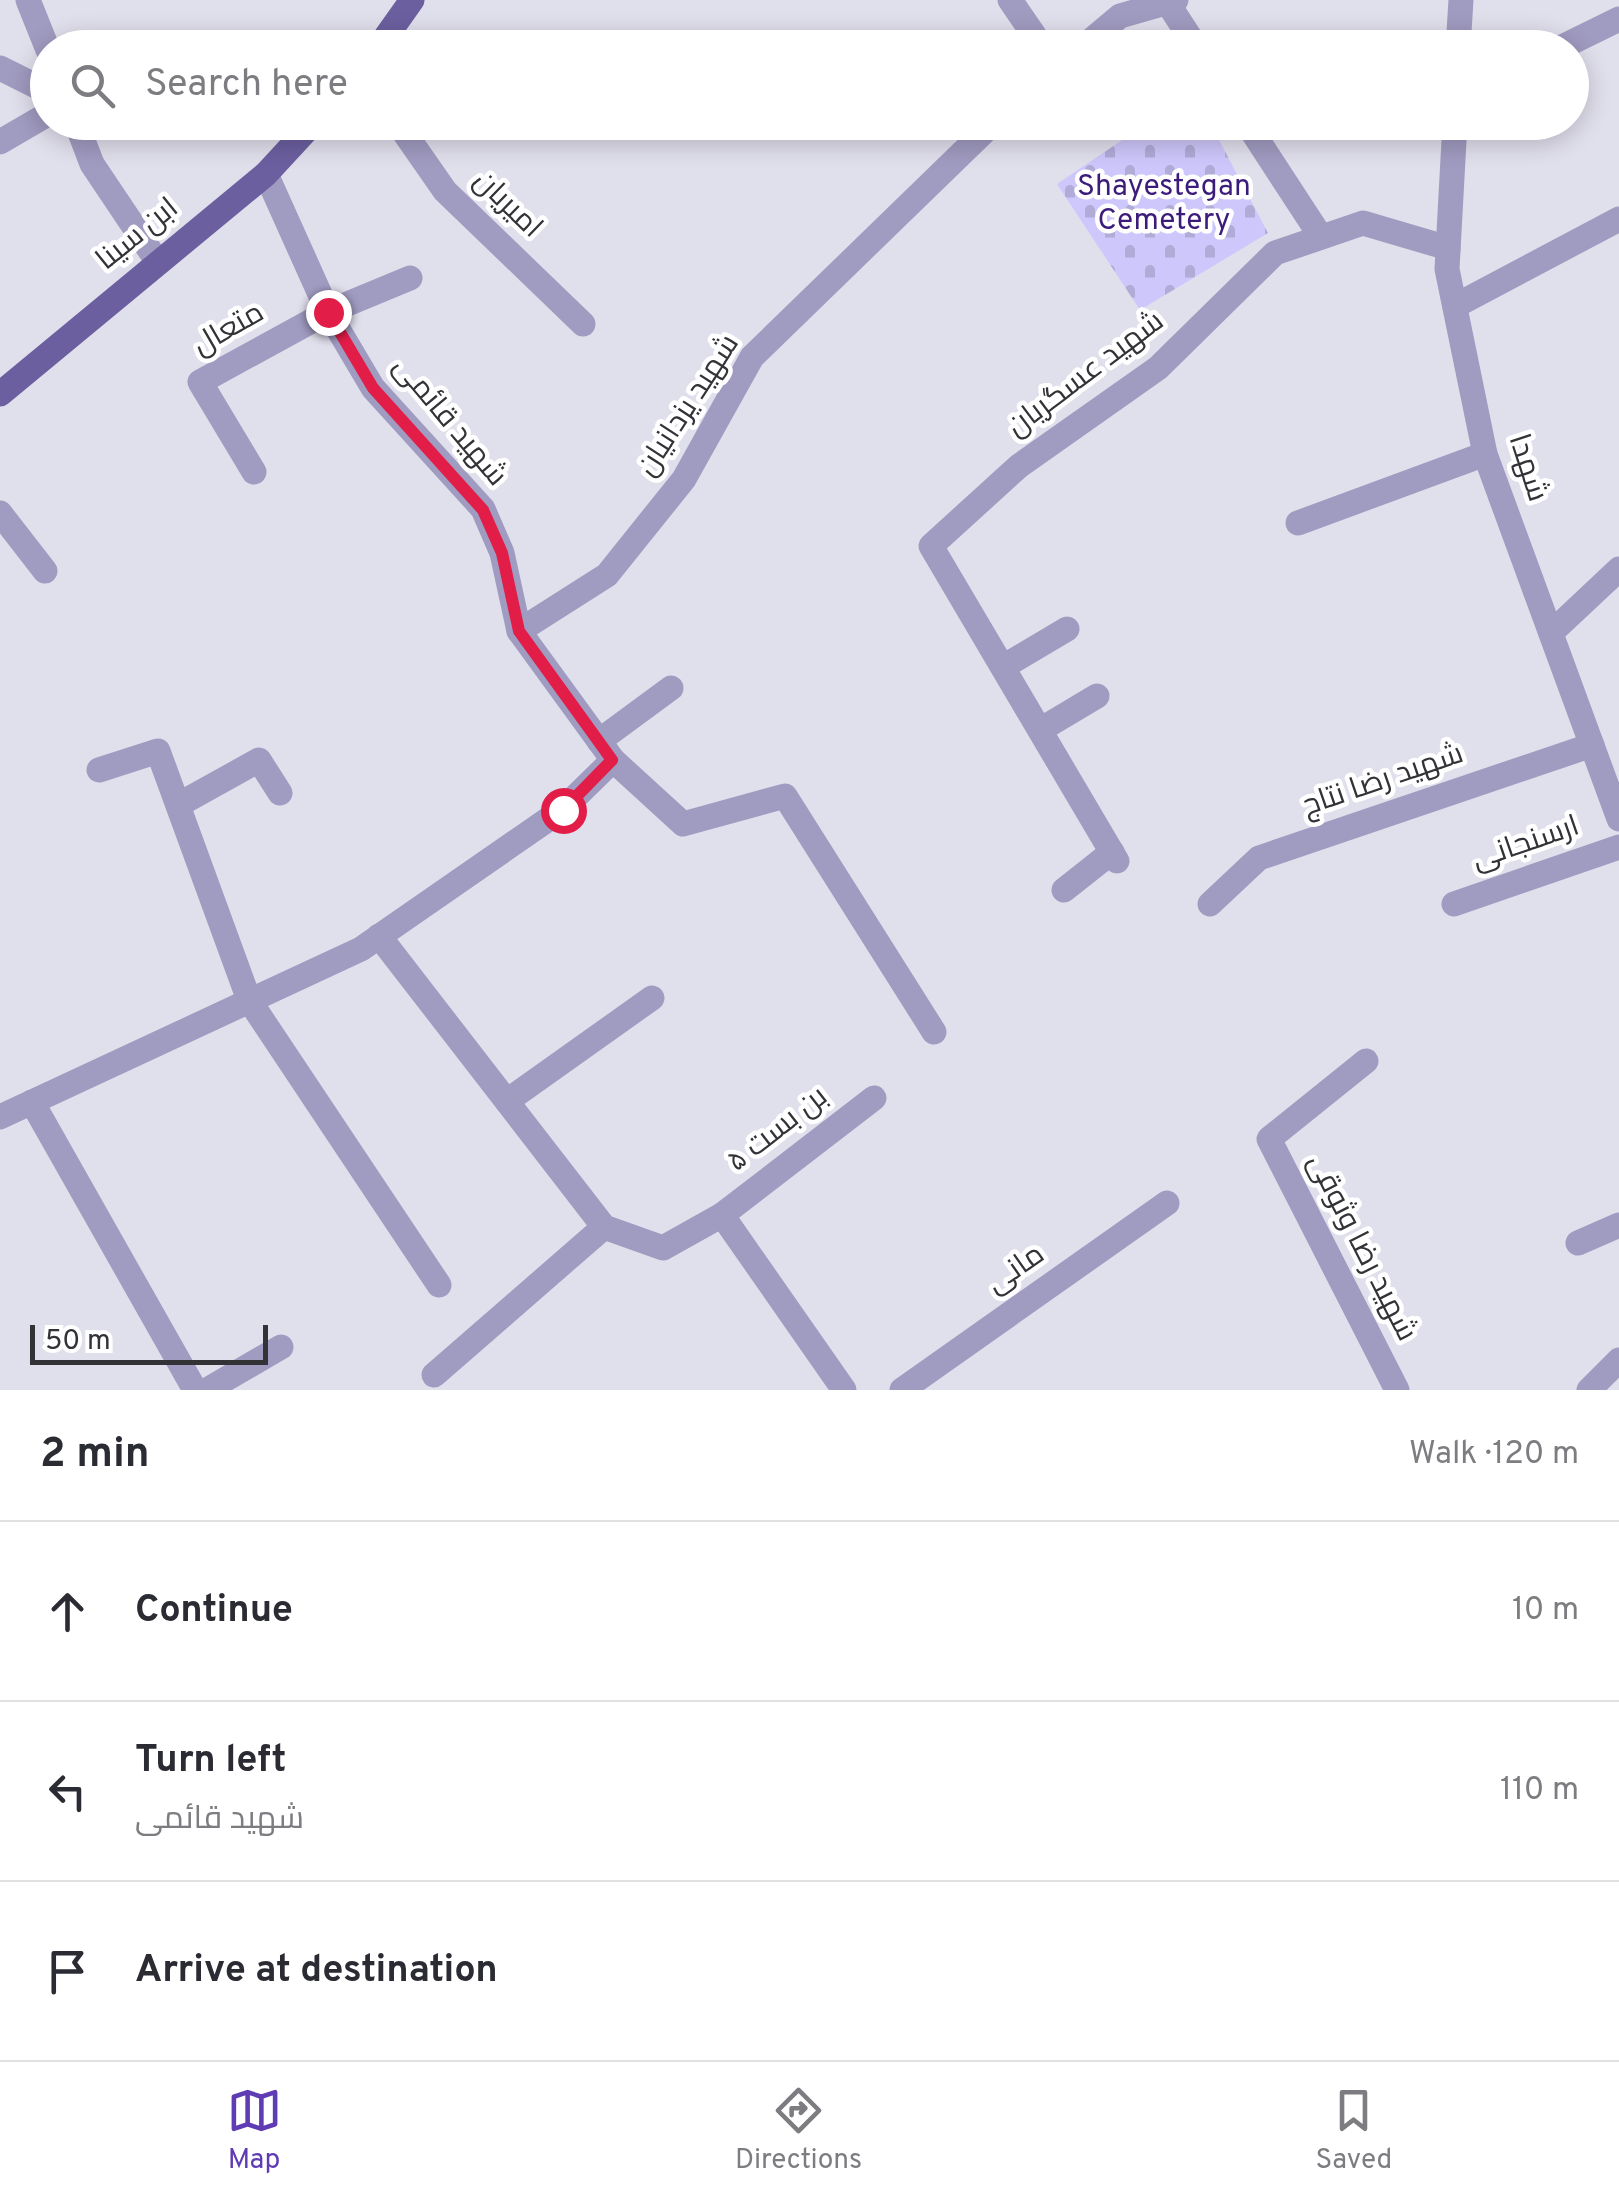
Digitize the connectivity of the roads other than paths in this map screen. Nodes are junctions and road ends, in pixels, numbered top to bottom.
1 (28, 0) edge
2 (412, 0) edge
3 (1010, 0) edge
4 (1461, 0) edge
5 (1172, 1) edge
6 (1619, 19) edge
7 (40, 30) edge
8 (391, 30) edge
9 (1031, 30) edge
10 (1103, 30) edge
11 (1187, 30) edge
12 (1459, 30) edge
13 (1589, 34) edge
14 (0, 68) edge
15 (30, 83) edge
16 (30, 124) edge
17 (83, 140) edge
18 (297, 140) edge
19 (409, 140) edge
20 (976, 140) edge
21 (1258, 140) edge
22 (1453, 140) edge
23 (0, 142) edge
24 (266, 174) junction
25 (1619, 219) edge
26 (1321, 237) junction
27 (1448, 248) junction
28 (157, 261) junction
29 (410, 278) dead end
30 (1455, 306) junction
31 (328, 312) junction
32 (583, 324) dead end
33 (0, 394) edge
34 (1485, 454) junction
35 (254, 472) dead end
36 (0, 513) edge
37 (1298, 523) dead end
38 (1619, 570) edge
39 (45, 571) dead end
40 (1066, 628) dead end
41 (519, 631) junction
42 (1551, 633) junction
43 (1002, 668) junction
44 (671, 688) dead end
45 (1098, 696) dead end
46 (1040, 730) junction
47 (1592, 745) junction
48 (606, 750) junction
49 (99, 770) dead end
50 (280, 793) dead end
51 (178, 804) junction
52 (1619, 819) edge
53 (1619, 846) edge
54 (1064, 890) dead end
55 (1210, 904) dead end
56 (1454, 904) dead end
57 (379, 936) junction
58 (652, 998) dead end
59 (249, 1000) junction
60 (934, 1032) dead end
61 (1366, 1061) dead end
62 (874, 1098) dead end
63 (32, 1102) junction
64 (507, 1102) junction
65 (0, 1117) edge
66 (1166, 1203) dead end
67 (722, 1214) junction
68 (1619, 1224) edge
69 (604, 1226) junction
70 (1578, 1243) dead end
71 (439, 1285) dead end
72 (281, 1347) dead end
73 (1619, 1360) edge
74 (434, 1375) dead end
75 (195, 1390) edge
76 (206, 1390) edge
77 (844, 1390) edge
78 (902, 1390) edge
79 (1397, 1390) edge
80 (1589, 1390) edge

1 - 7 street
2 - 8 main road
3 - 9 street
4 - 12 street
5 - 10 street
5 - 11 street
6 - 13 street
14 - 15 street
16 - 23 street
17 - 28 street
18 - 24 main road, ابن سینا
19 - 32 street, امیریان
20 - 41 street, شهید یزدانیان
21 - 26 street
22 - 27 street, شهدا
24 - 28 main road, ابن سینا
24 - 31 street, شهید قائمی
25 - 30 street
26 - 27 street, شهید عسگریان
26 - 43 street, شهید عسگریان
27 - 30 street, شهدا
28 - 33 main road, ابن سینا
29 - 31 street
30 - 34 street, شهدا
31 - 35 street, متعال
31 - 41 street, شهید قائمی
34 - 37 street
34 - 42 street, شهدا
36 - 39 street
38 - 42 street
40 - 43 street
41 - 48 street, شهید قائمی
42 - 47 street, شهدا
43 - 46 street
44 - 48 street
45 - 46 street
46 - 54 street
47 - 52 street, شهدا
47 - 55 street, شهید رضا نتاج
48 - 57 street
48 - 60 street, شهید قائمی
49 - 51 street
50 - 51 street
51 - 59 street
53 - 56 street, ارسنجانی
57 - 59 street
57 - 64 street
58 - 64 street
59 - 63 street
59 - 71 street
61 - 79 street, شهید رضا وثوقی
62 - 67 street, بن بست ۵
63 - 65 street
63 - 75 street
64 - 69 street
66 - 78 street, مانی
67 - 69 street, بن بست ۵
67 - 77 street
68 - 70 street
69 - 74 street
72 - 76 street
73 - 80 street

